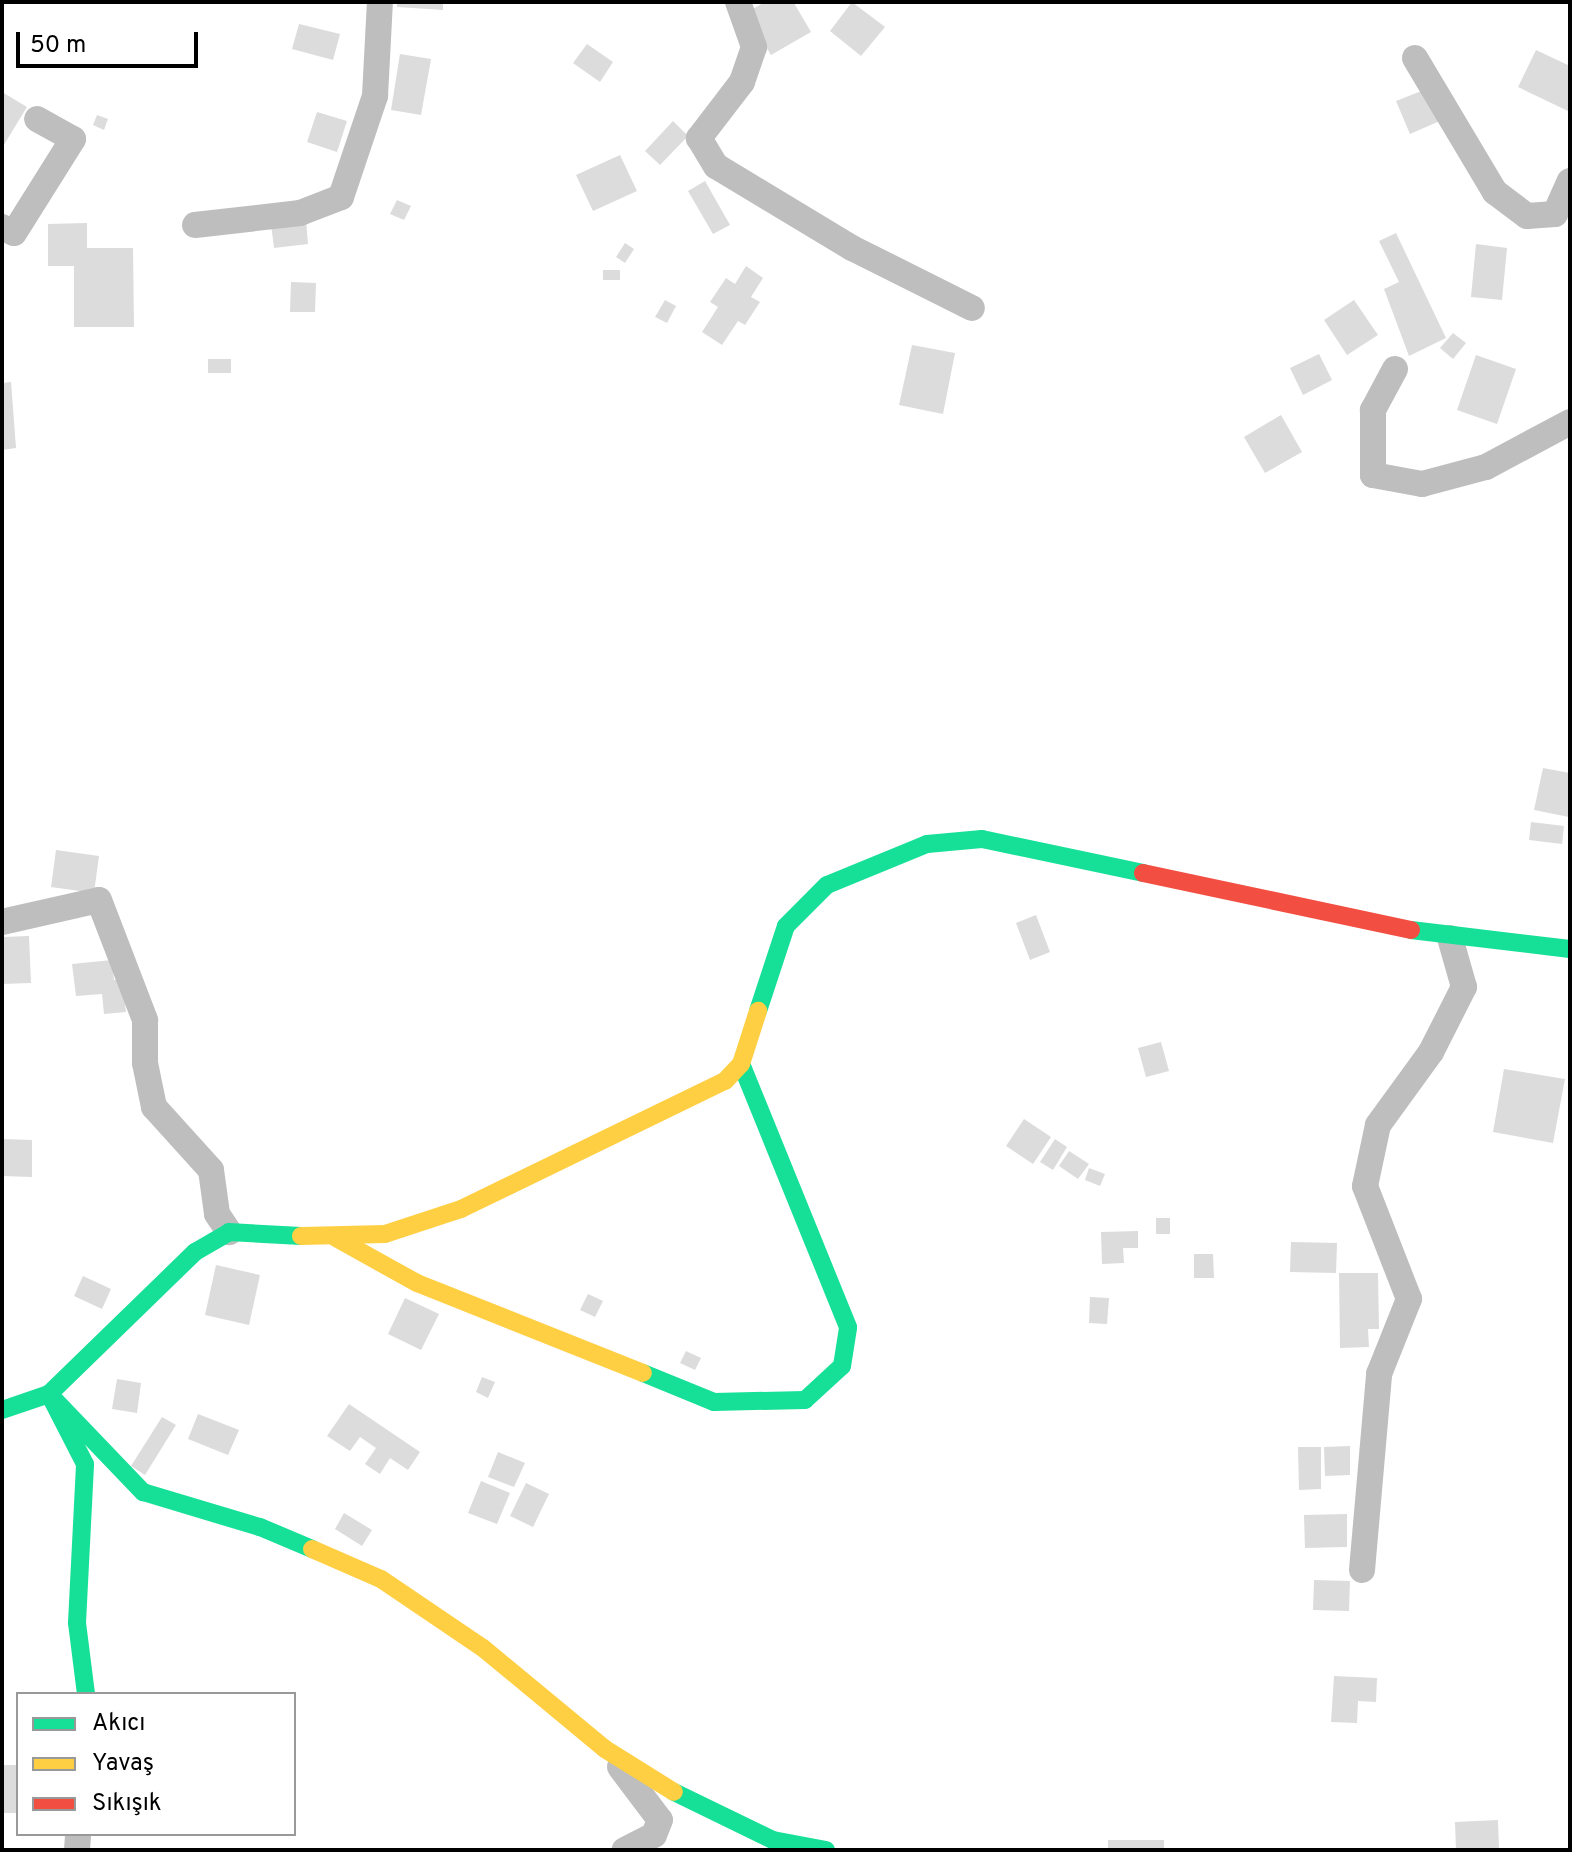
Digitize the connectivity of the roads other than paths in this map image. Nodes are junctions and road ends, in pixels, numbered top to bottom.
1 (380, 2) edge
2 (738, 2) edge
3 (1415, 58) dead end
4 (37, 119) dead end
5 (1570, 181) edge
6 (195, 225) dead end
7 (2, 227) edge
8 (972, 308) dead end
9 (1395, 369) dead end
10 (1570, 422) edge
11 (2, 922) edge
12 (1450, 938) junction
13 (1570, 949) edge
14 (741, 1064) junction
15 (229, 1232) junction
16 (336, 1238) junction
17 (49, 1394) junction
18 (2, 1410) edge
19 (1362, 1570) dead end
20 (86, 1692) edge
21 (605, 1749) junction
22 (625, 1850) edge
23 (826, 1850) edge

1 - 6 street
2 - 8 street
3 - 5 street
4 - 7 street
9 - 10 street
11 - 15 street
12 - 13 street
12 - 14 street
12 - 19 street
14 - 16 street
14 - 16 street
15 - 16 street
15 - 17 street
17 - 18 street
17 - 20 street
17 - 21 street
21 - 22 street
21 - 23 street

